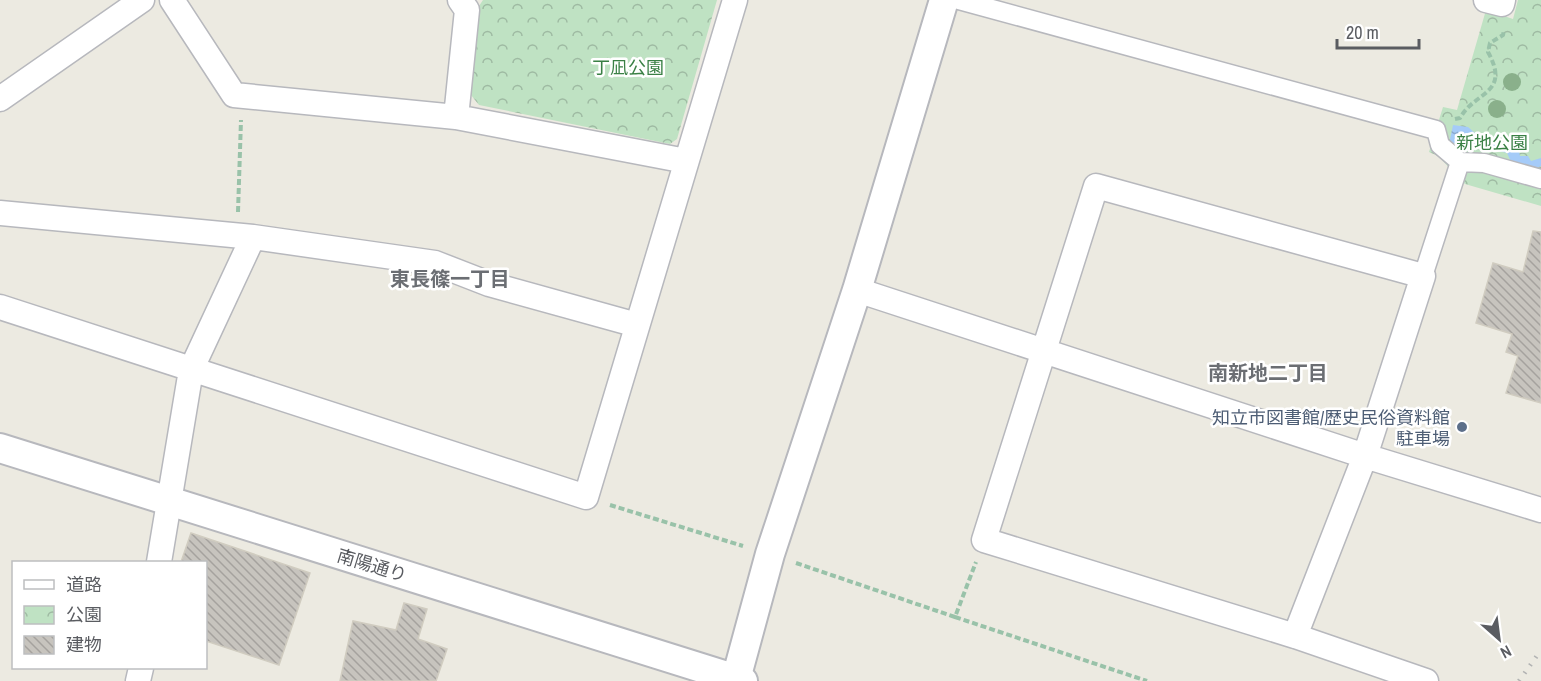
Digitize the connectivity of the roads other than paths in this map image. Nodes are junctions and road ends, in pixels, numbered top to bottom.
1 (142, 0) edge
2 (172, 0) edge
3 (460, 0) edge
4 (735, 0) edge
5 (944, 0) edge
6 (959, 0) edge
7 (0, 99) edge
8 (456, 117) junction
9 (686, 161) junction
10 (1460, 162) junction
11 (1541, 178) edge
12 (0, 213) edge
13 (245, 236) junction
14 (1423, 276) junction
15 (857, 291) junction
16 (0, 307) edge
17 (637, 325) junction
18 (1043, 351) junction
19 (191, 370) junction
20 (0, 448) edge
21 (1365, 456) junction
22 (170, 502) junction
23 (1541, 510) edge
24 (159, 561) edge
25 (1295, 636) junction
26 (739, 680) edge
27 (1426, 681) edge

1 - 7 street
2 - 8 street
3 - 8 street
4 - 9 street
5 - 15 street
6 - 10 street
8 - 9 street
9 - 17 street
10 - 11 street
10 - 14 street
12 - 13 street
13 - 17 street
13 - 19 street
14 - 18 street
14 - 21 street
15 - 18 street
15 - 26 street
16 - 19 street
17 - 19 street
18 - 21 street
18 - 25 street
19 - 22 street
20 - 22 street, 南陽通り
21 - 23 street
21 - 25 street
22 - 24 street
22 - 26 street, 南陽通り
25 - 27 street

